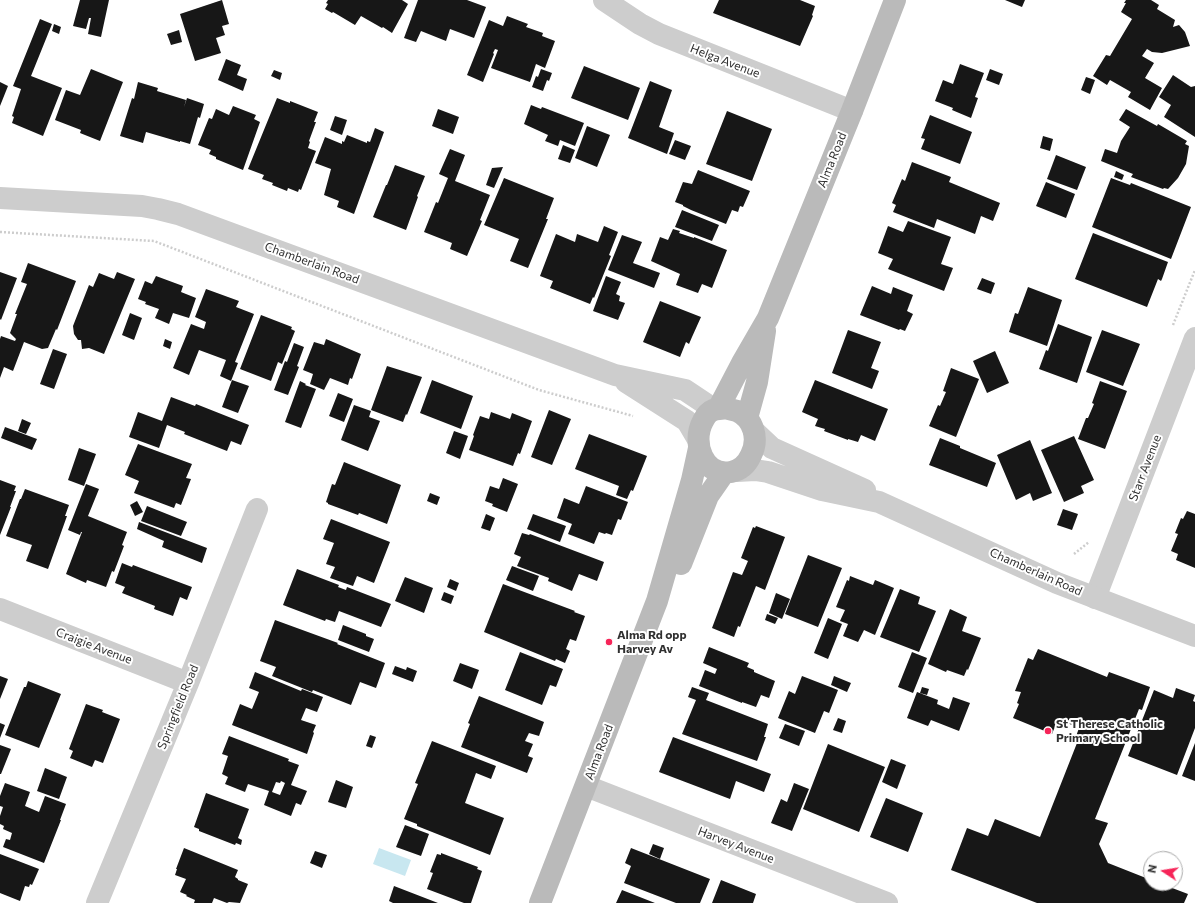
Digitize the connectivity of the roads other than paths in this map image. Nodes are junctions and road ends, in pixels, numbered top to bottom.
1 (604, 0) edge
2 (895, 0) edge
3 (852, 111) junction
4 (0, 198) edge
5 (768, 318) junction
6 (1195, 338) edge
7 (615, 375) junction
8 (715, 410) junction
9 (751, 425) junction
10 (698, 443) junction
11 (731, 472) junction
12 (879, 502) junction
13 (257, 509) dead end
14 (1095, 598) junction
15 (657, 601) junction
16 (0, 609) edge
17 (1195, 636) edge
18 (188, 683) junction
19 (586, 786) junction
20 (97, 903) edge
21 (540, 903) edge
22 (887, 903) edge

1 - 3 street, Helga Avenue
2 - 3 main road, Alma Road
3 - 5 main road, Alma Road
4 - 7 street, Chamberlain Road
5 - 8 main road, Alma Road
5 - 9 main road, Alma Road
6 - 14 street, Starr Avenue
7 - 8 street, Chamberlain Road
7 - 10 street, Chamberlain Road
8 - 9 main road
8 - 10 main road
9 - 11 main road
9 - 12 street, Chamberlain Road
10 - 11 main road
10 - 15 main road, Alma Road
11 - 12 street, Chamberlain Road
11 - 15 main road, Alma Road
12 - 14 street, Chamberlain Road
13 - 18 street, Springfield Road
14 - 17 street, Chamberlain Road
15 - 19 main road, Alma Road
16 - 18 street, Craigie Avenue
18 - 20 street, Springfield Road
19 - 21 main road, Alma Road
19 - 22 street, Harvey Avenue

